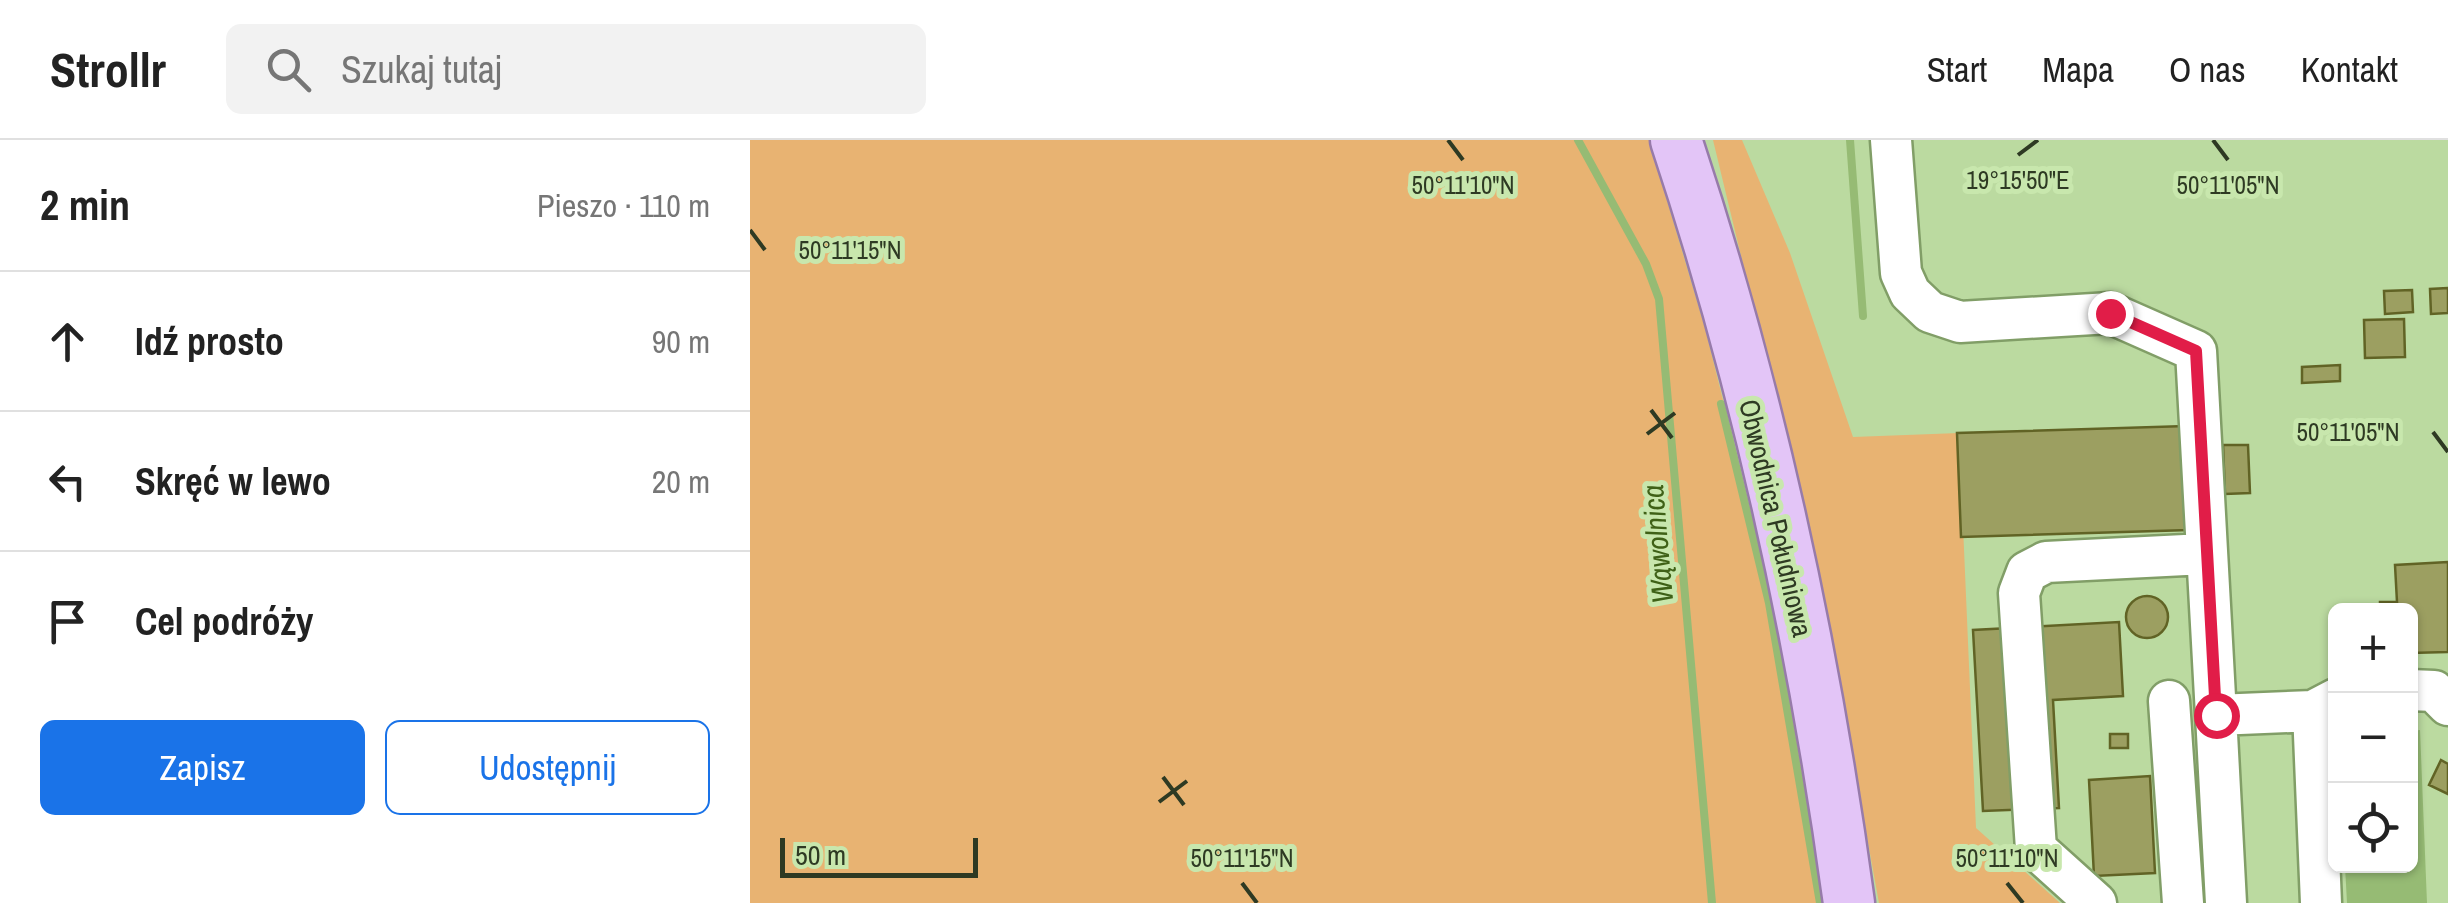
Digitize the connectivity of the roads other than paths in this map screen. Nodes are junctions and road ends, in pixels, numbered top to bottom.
1 (1676, 140) edge
2 (1891, 140) edge
3 (2205, 554) junction
4 (2418, 690) edge
5 (2170, 701) dead end
6 (2448, 704) edge
7 (2324, 705) edge
8 (2216, 715) junction
9 (1849, 903) edge
10 (2096, 903) edge
11 (2183, 903) edge
12 (2226, 903) edge
13 (2321, 903) edge

1 - 9 main road, Obwodnica Południowa
2 - 3 lane
3 - 8 lane
3 - 10 lane
4 - 6 lane
5 - 11 lane
7 - 8 lane
7 - 13 lane
8 - 12 lane

